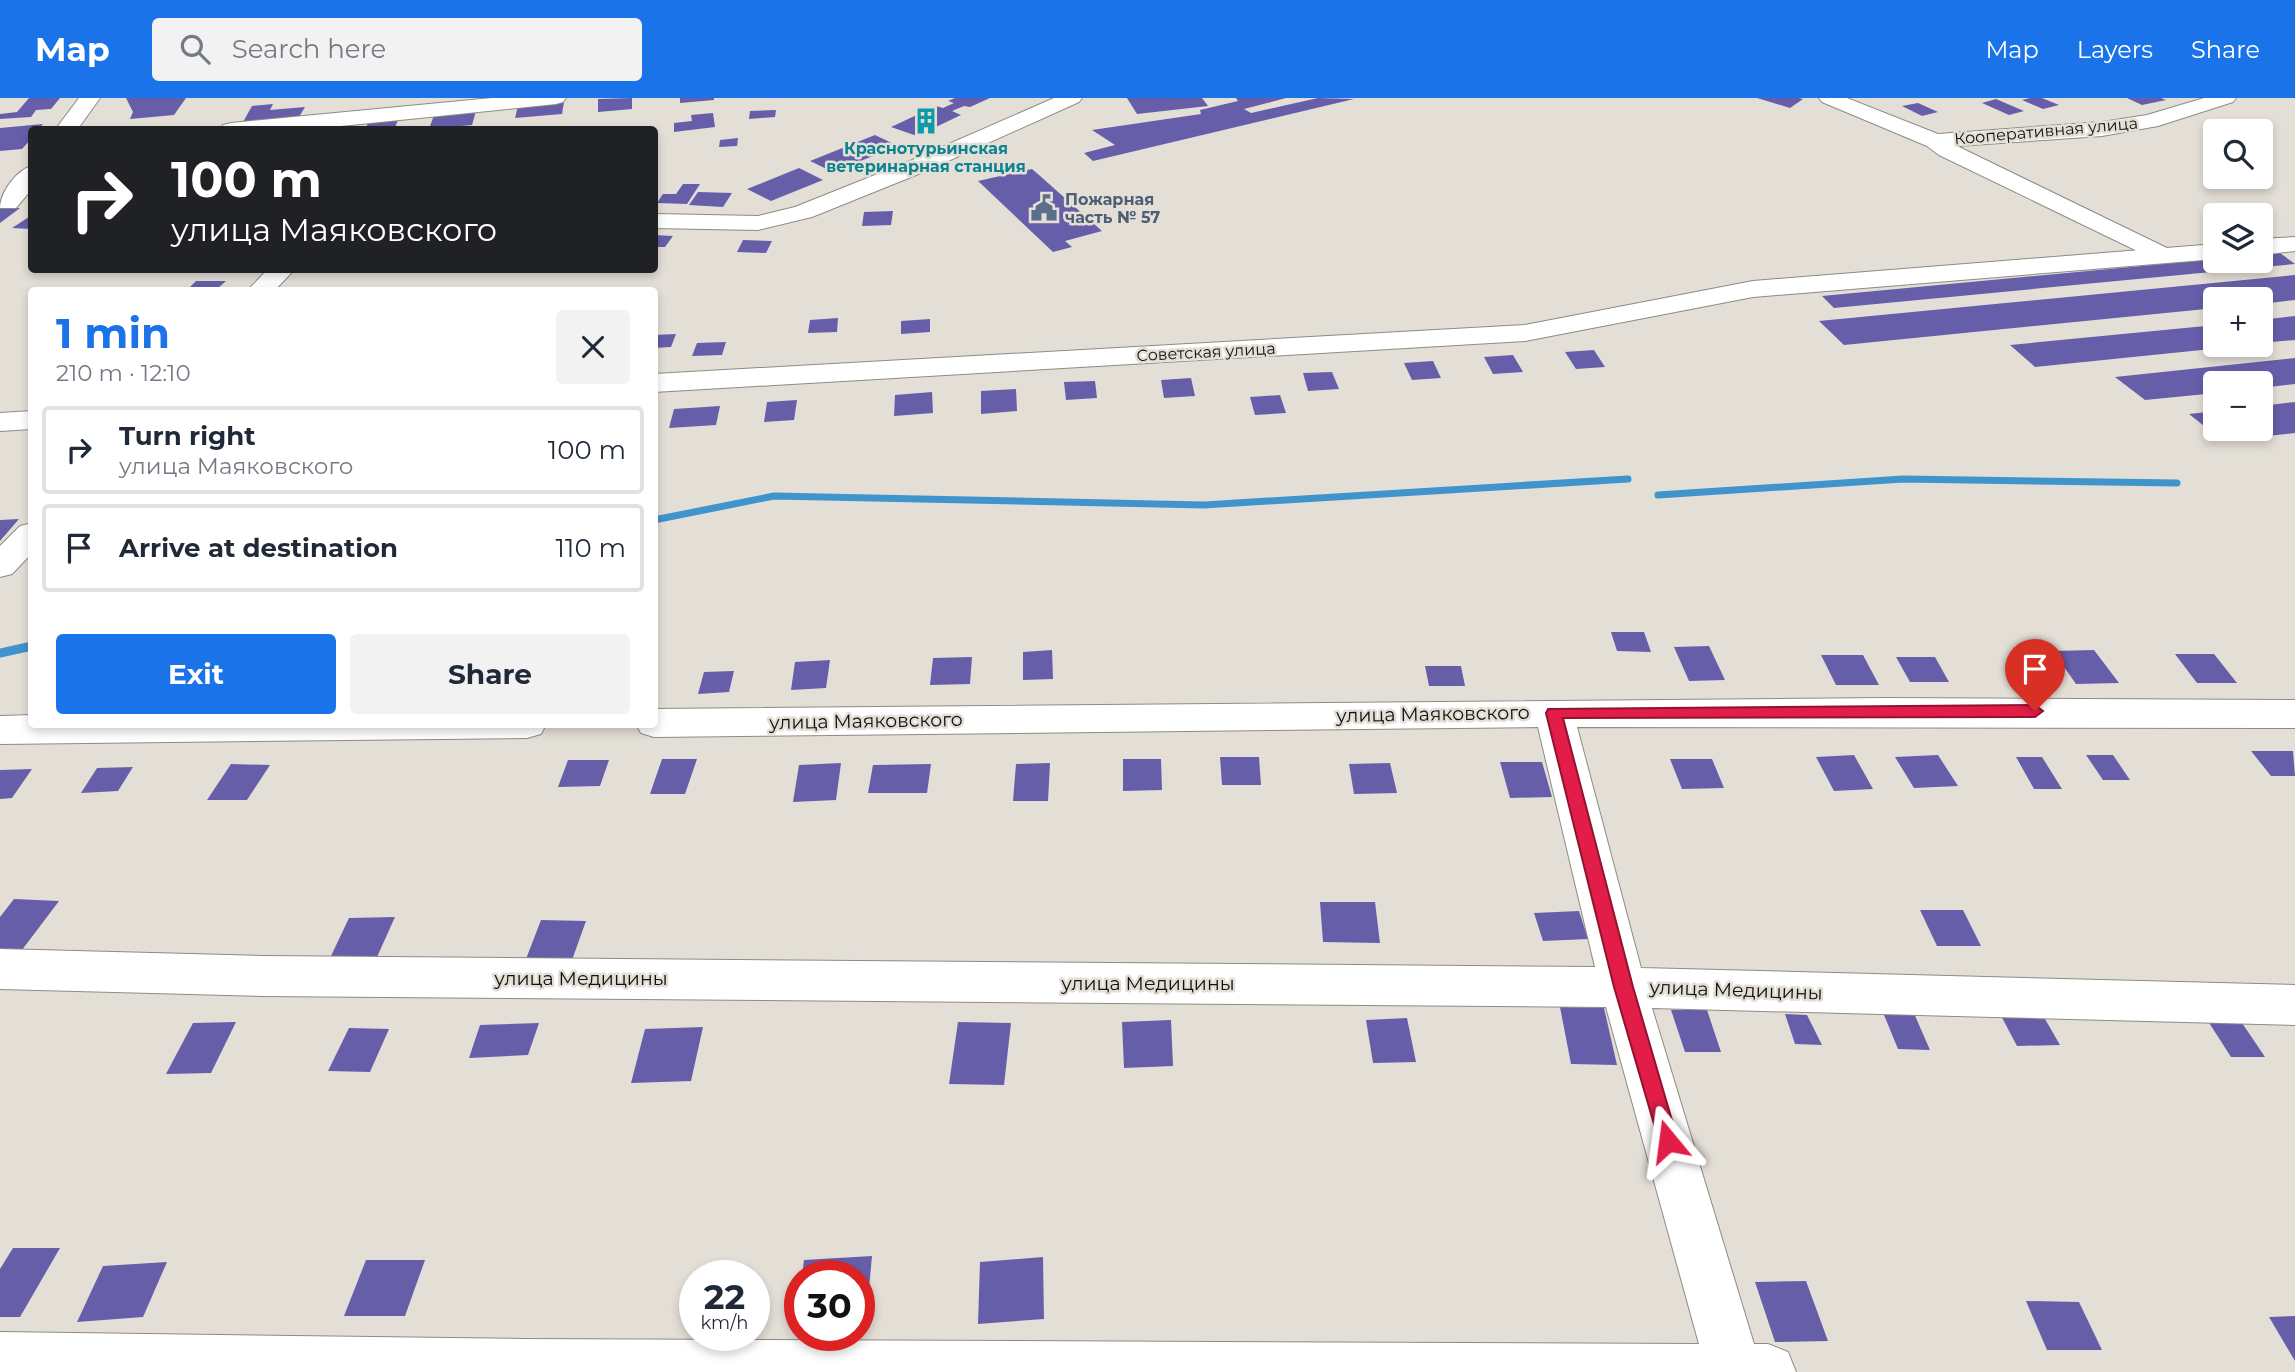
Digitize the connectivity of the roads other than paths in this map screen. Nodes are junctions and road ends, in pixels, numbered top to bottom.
1 (90, 98) edge
2 (556, 98) edge
3 (1072, 98) edge
4 (1829, 98) edge
5 (2226, 98) edge
6 (69, 126) edge
7 (272, 126) edge
8 (1934, 141) junction
9 (28, 179) edge
10 (13, 203) edge
11 (658, 220) edge
12 (2295, 244) edge
13 (2273, 246) edge
14 (2203, 252) edge
15 (2162, 256) junction
16 (278, 273) edge
17 (264, 287) edge
18 (658, 383) edge
19 (28, 420) edge
20 (0, 422) edge
21 (28, 537) edge
22 (0, 566) edge
23 (1554, 713) junction
24 (2295, 714) edge
25 (658, 723) edge
26 (176, 728) edge
27 (0, 730) edge
28 (0, 969) edge
29 (1623, 987) junction
30 (2295, 1005) edge
31 (0, 1360) edge
32 (1746, 1371) edge

1 - 6 street
2 - 7 street
3 - 11 street
4 - 8 street, Кооперативная улица
5 - 8 street, Кооперативная улица
8 - 15 street
9 - 10 street
12 - 13 street
14 - 15 street, Советская улица
15 - 18 street, Советская улица
16 - 17 street
19 - 20 street
21 - 22 street
23 - 24 street, улица Маяковского
23 - 25 street, улица Маяковского
23 - 29 street
26 - 27 street
28 - 29 street, улица Медицины
29 - 30 street, улица Медицины
29 - 32 street
31 - 32 street

